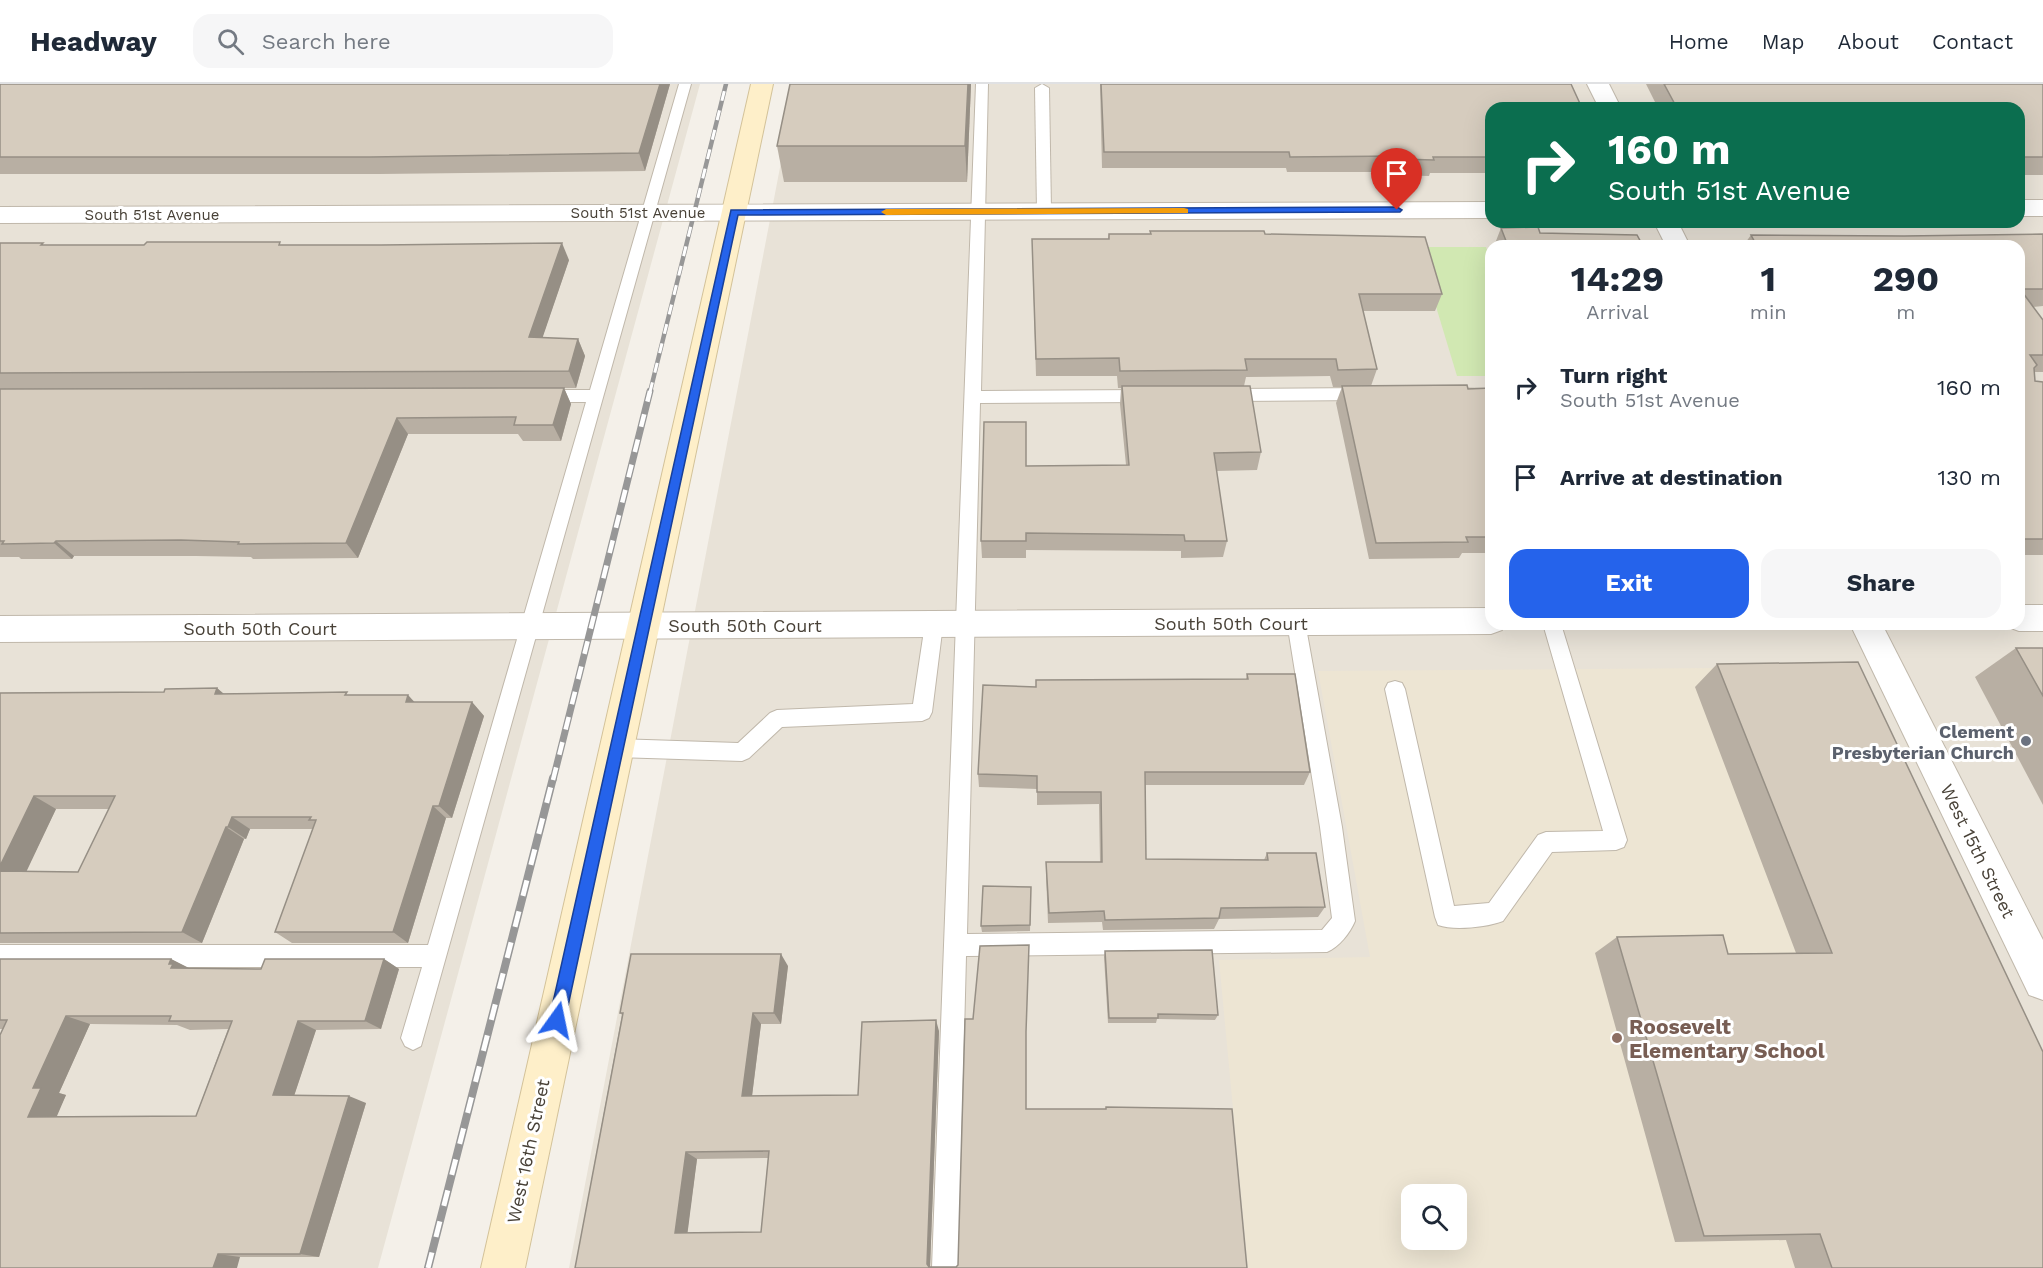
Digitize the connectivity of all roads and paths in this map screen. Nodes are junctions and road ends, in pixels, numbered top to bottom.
1 (685, 84) edge
2 (762, 84) edge
3 (982, 84) edge
4 (1598, 84) edge
5 (1042, 88) dead end
6 (1607, 102) edge
7 (2025, 208) edge
8 (2043, 208) edge
9 (1485, 210) edge
10 (978, 211) junction
11 (1044, 211) junction
12 (734, 212) junction
13 (648, 213) junction
14 (0, 215) edge
15 (1385, 394) edge
16 (1208, 395) edge
17 (523, 396) edge
18 (596, 396) junction
19 (1161, 396) edge
20 (972, 397) junction
21 (2025, 618) edge
22 (2043, 618) edge
23 (1485, 621) edge
24 (1296, 622) junction
25 (950, 624) junction
26 (530, 626) junction
27 (644, 626) junction
28 (0, 629) edge
29 (1554, 630) edge
30 (1869, 630) edge
31 (1395, 689) dead end
32 (616, 748) junction
33 (2032, 935) edge
34 (955, 945) junction
35 (0, 956) edge
36 (437, 956) junction
37 (2043, 981) edge
38 (414, 1038) dead end
39 (502, 1268) edge
40 (945, 1268) edge

1 - 13 lane
2 - 12 street, West 16th Street
3 - 10 lane
4 - 6 street
5 - 11 lane
7 - 8 street
9 - 11 street, South 51st Avenue
10 - 11 street, South 51st Avenue
10 - 12 street, South 51st Avenue
10 - 20 lane
12 - 13 street, South 51st Avenue
12 - 27 street, West 16th Street
13 - 14 street, South 51st Avenue
13 - 18 lane
15 - 16 lane
17 - 18 lane
18 - 26 lane
19 - 20 lane
20 - 25 lane
21 - 22 street
23 - 24 street, South 50th Court
24 - 25 street, South 50th Court
24 - 34 lane
25 - 27 street, South 50th Court
25 - 32 lane
25 - 34 lane
26 - 27 street, South 50th Court
26 - 28 street, South 50th Court
26 - 36 lane
27 - 32 street, West 16th Street
29 - 31 lane
30 - 33 street, West 15th Street
32 - 39 street, West 16th Street
33 - 37 street, West 15th Street
34 - 40 lane
35 - 36 lane
36 - 38 lane

